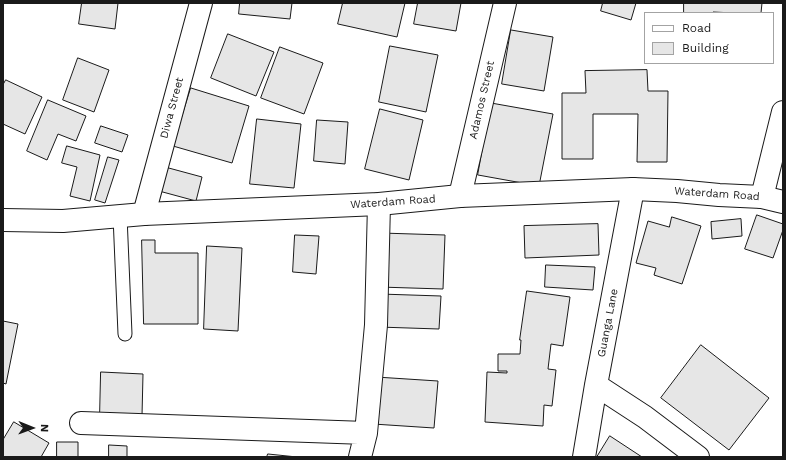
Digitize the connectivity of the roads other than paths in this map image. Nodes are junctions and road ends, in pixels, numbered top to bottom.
1 (201, 3) edge
2 (505, 3) edge
3 (783, 112) edge
4 (633, 189) junction
5 (460, 196) junction
6 (762, 196) junction
7 (783, 202) edge
8 (379, 204) junction
9 (144, 214) junction
10 (120, 216) junction
11 (3, 220) edge
12 (125, 334) dead end
13 (596, 385) junction
14 (81, 423) dead end
15 (366, 433) junction
16 (360, 457) edge
17 (584, 457) edge
18 (698, 457) edge

1 - 9 street, Diwa Street
2 - 5 street, Adamos Street
3 - 6 street
4 - 5 street, Waterdam Road
4 - 6 street, Waterdam Road
4 - 13 street, Guanga Lane
5 - 8 street, Waterdam Road
6 - 7 street, Waterdam Road
8 - 9 street, Waterdam Road
8 - 15 street
9 - 10 street, Waterdam Road
10 - 11 street, Waterdam Road
10 - 12 lane
13 - 17 street, Guanga Lane
13 - 18 street
14 - 15 street
15 - 16 street

